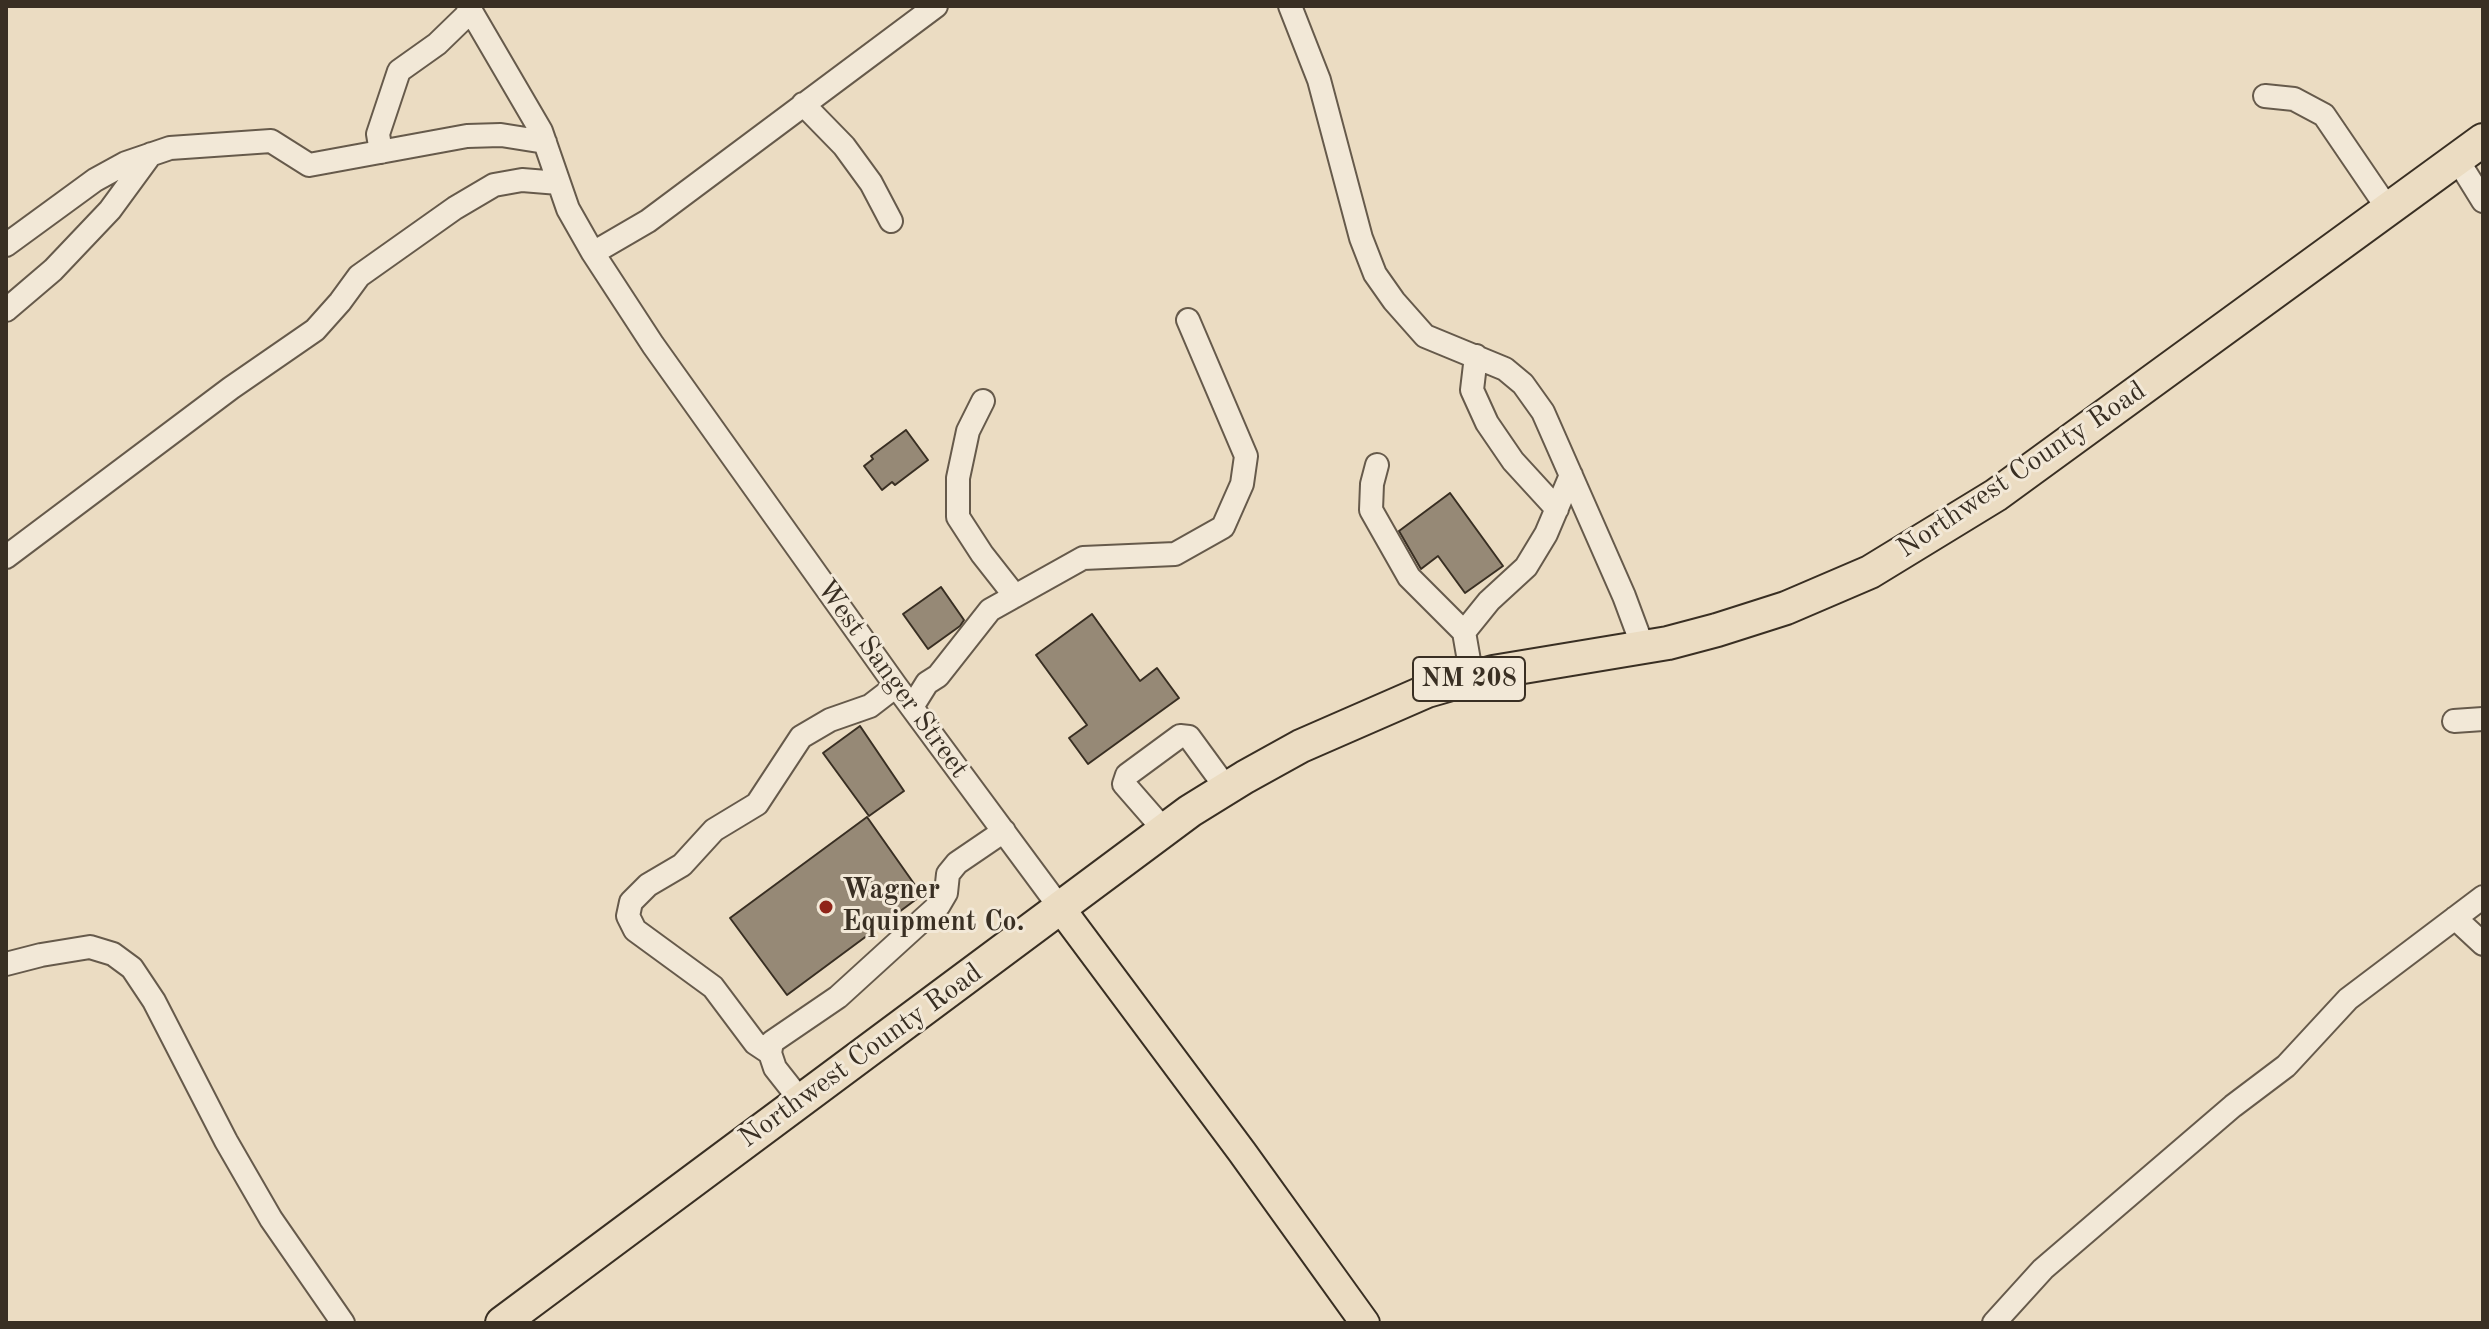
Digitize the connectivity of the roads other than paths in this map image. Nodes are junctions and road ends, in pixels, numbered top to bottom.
1 (936, 6) edge
2 (1290, 6) edge
3 (477, 11) edge
4 (2265, 96) dead end
5 (803, 104) junction
6 (2483, 140) edge
7 (545, 142) junction
8 (381, 152) junction
9 (151, 154) junction
10 (2457, 159) junction
11 (559, 183) junction
12 (2483, 201) edge
13 (2388, 209) junction
14 (891, 221) dead end
15 (6, 245) edge
16 (593, 253) junction
17 (6, 310) edge
18 (1188, 320) dead end
19 (1476, 356) junction
20 (983, 401) dead end
21 (1377, 465) dead end
22 (1571, 475) junction
23 (1557, 509) junction
24 (6, 557) edge
25 (1015, 596) junction
26 (1464, 632) junction
27 (1643, 647) junction
28 (1472, 678) junction
29 (896, 686) junction
30 (912, 707) junction
31 (2483, 719) edge
32 (2454, 721) dead end
33 (1227, 789) junction
34 (1004, 831) junction
35 (1165, 831) junction
36 (2483, 897) edge
37 (1061, 909) junction
38 (2455, 918) junction
39 (2483, 944) edge
40 (6, 964) edge
41 (770, 1053) junction
42 (801, 1101) junction
43 (343, 1323) edge
44 (502, 1323) edge
45 (1365, 1323) edge
46 (1994, 1323) edge

1 - 5 street
2 - 19 street
3 - 7 street, West Sanger Street
3 - 8 street
4 - 13 street
5 - 14 street
5 - 16 street
6 - 10 highway, Northwest County Road / NM 208
7 - 8 street
7 - 11 street, West Sanger Street
8 - 9 street
9 - 15 street
9 - 17 street
10 - 12 street
10 - 13 highway, Northwest County Road / NM 208
11 - 16 street, West Sanger Street
11 - 24 street
13 - 27 highway, Northwest County Road / NM 208
16 - 29 street, West Sanger Street
18 - 25 street
19 - 22 street
19 - 23 street
20 - 25 street
21 - 26 street
22 - 23 street
22 - 27 street
23 - 26 street
25 - 30 street
26 - 28 street
27 - 28 highway, Northwest County Road / NM 208
28 - 33 highway, Northwest County Road / NM 208
29 - 30 street, West Sanger Street
29 - 41 street
30 - 34 street, West Sanger Street
31 - 32 street
33 - 35 highway, Northwest County Road / NM 208
33 - 35 street
34 - 37 street, West Sanger Street
34 - 41 street
35 - 37 highway, Northwest County Road / NM 208
36 - 38 street
37 - 42 highway, Northwest County Road / NM 208
37 - 45 main road, West Sanger Street
38 - 39 street
38 - 46 street
40 - 43 street
41 - 42 street
42 - 44 highway, Northwest County Road / NM 208

